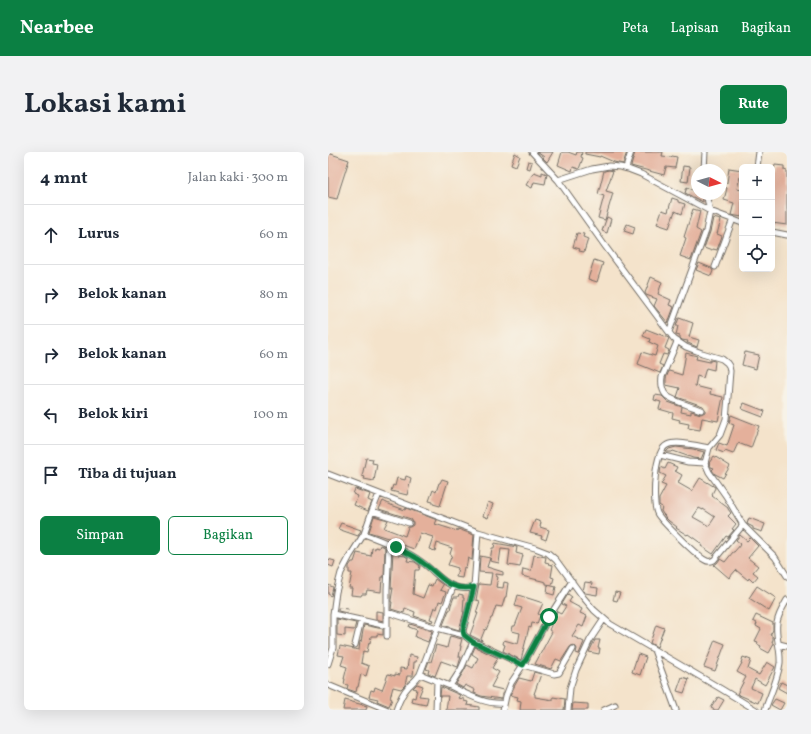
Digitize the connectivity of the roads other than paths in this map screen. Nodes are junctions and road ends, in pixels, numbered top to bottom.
1 (532, 152) edge
2 (631, 152) edge
3 (705, 152) edge
4 (759, 152) edge
5 (704, 164) edge
6 (757, 164) edge
7 (626, 168) junction
8 (558, 180) junction
9 (707, 200) edge
10 (710, 211) junction
11 (733, 219) junction
12 (739, 222) edge
13 (775, 233) edge
14 (787, 235) edge
15 (715, 267) dead end
16 (669, 332) junction
17 (677, 342) junction
18 (701, 410) dead end
19 (709, 448) junction
20 (660, 455) junction
21 (705, 463) junction
22 (328, 474) edge
23 (379, 494) junction
24 (372, 511) junction
25 (409, 523) dead end
26 (743, 525) junction
27 (478, 532) junction
28 (364, 534) junction
29 (389, 543) junction
30 (787, 576) edge
31 (572, 581) junction
32 (453, 586) junction
33 (474, 587) junction
34 (787, 600) edge
35 (387, 612) junction
36 (332, 614) junction
37 (604, 619) junction
38 (361, 620) junction
39 (388, 626) junction
40 (437, 628) junction
41 (464, 635) junction
42 (387, 636) dead end
43 (473, 642) junction
44 (779, 644) junction
45 (355, 646) dead end
46 (787, 646) edge
47 (573, 648) dead end
48 (654, 650) junction
49 (328, 664) edge
50 (523, 665) junction
51 (420, 674) junction
52 (437, 681) junction
53 (328, 685) edge
54 (450, 686) junction
55 (504, 703) junction
56 (615, 705) dead end
57 (388, 710) edge
58 (396, 710) edge
59 (436, 710) edge
60 (503, 710) edge
61 (568, 710) edge
62 (604, 710) edge
63 (676, 710) edge
64 (756, 710) edge
65 (765, 710) edge

1 - 8 street
2 - 7 street
3 - 5 street
4 - 6 street
7 - 8 street
7 - 10 street
8 - 16 street
9 - 10 street
10 - 11 street
10 - 16 street
11 - 12 street
11 - 15 street
13 - 14 street
16 - 17 street
17 - 18 street
17 - 19 street
19 - 20 street
19 - 21 street
20 - 21 street
20 - 26 street
21 - 26 street
22 - 23 street
23 - 24 street
23 - 27 street
24 - 25 street
24 - 28 street
26 - 30 street
27 - 31 street
27 - 33 street
28 - 29 street
28 - 36 street
29 - 32 street
29 - 35 street
31 - 37 street
31 - 50 street
32 - 33 street
32 - 40 street
33 - 41 street
34 - 44 street
35 - 39 street
35 - 40 street
36 - 38 street
36 - 49 street
37 - 48 street
37 - 61 street
38 - 39 street
38 - 45 street
39 - 42 street
40 - 41 street
40 - 51 street
41 - 43 street
43 - 50 street
43 - 54 street
44 - 46 street
44 - 65 street
47 - 50 street
48 - 63 street
48 - 64 street
50 - 55 street
51 - 52 street
51 - 58 street
52 - 54 street
52 - 59 street
53 - 57 street
54 - 55 street
55 - 60 street
56 - 62 street

